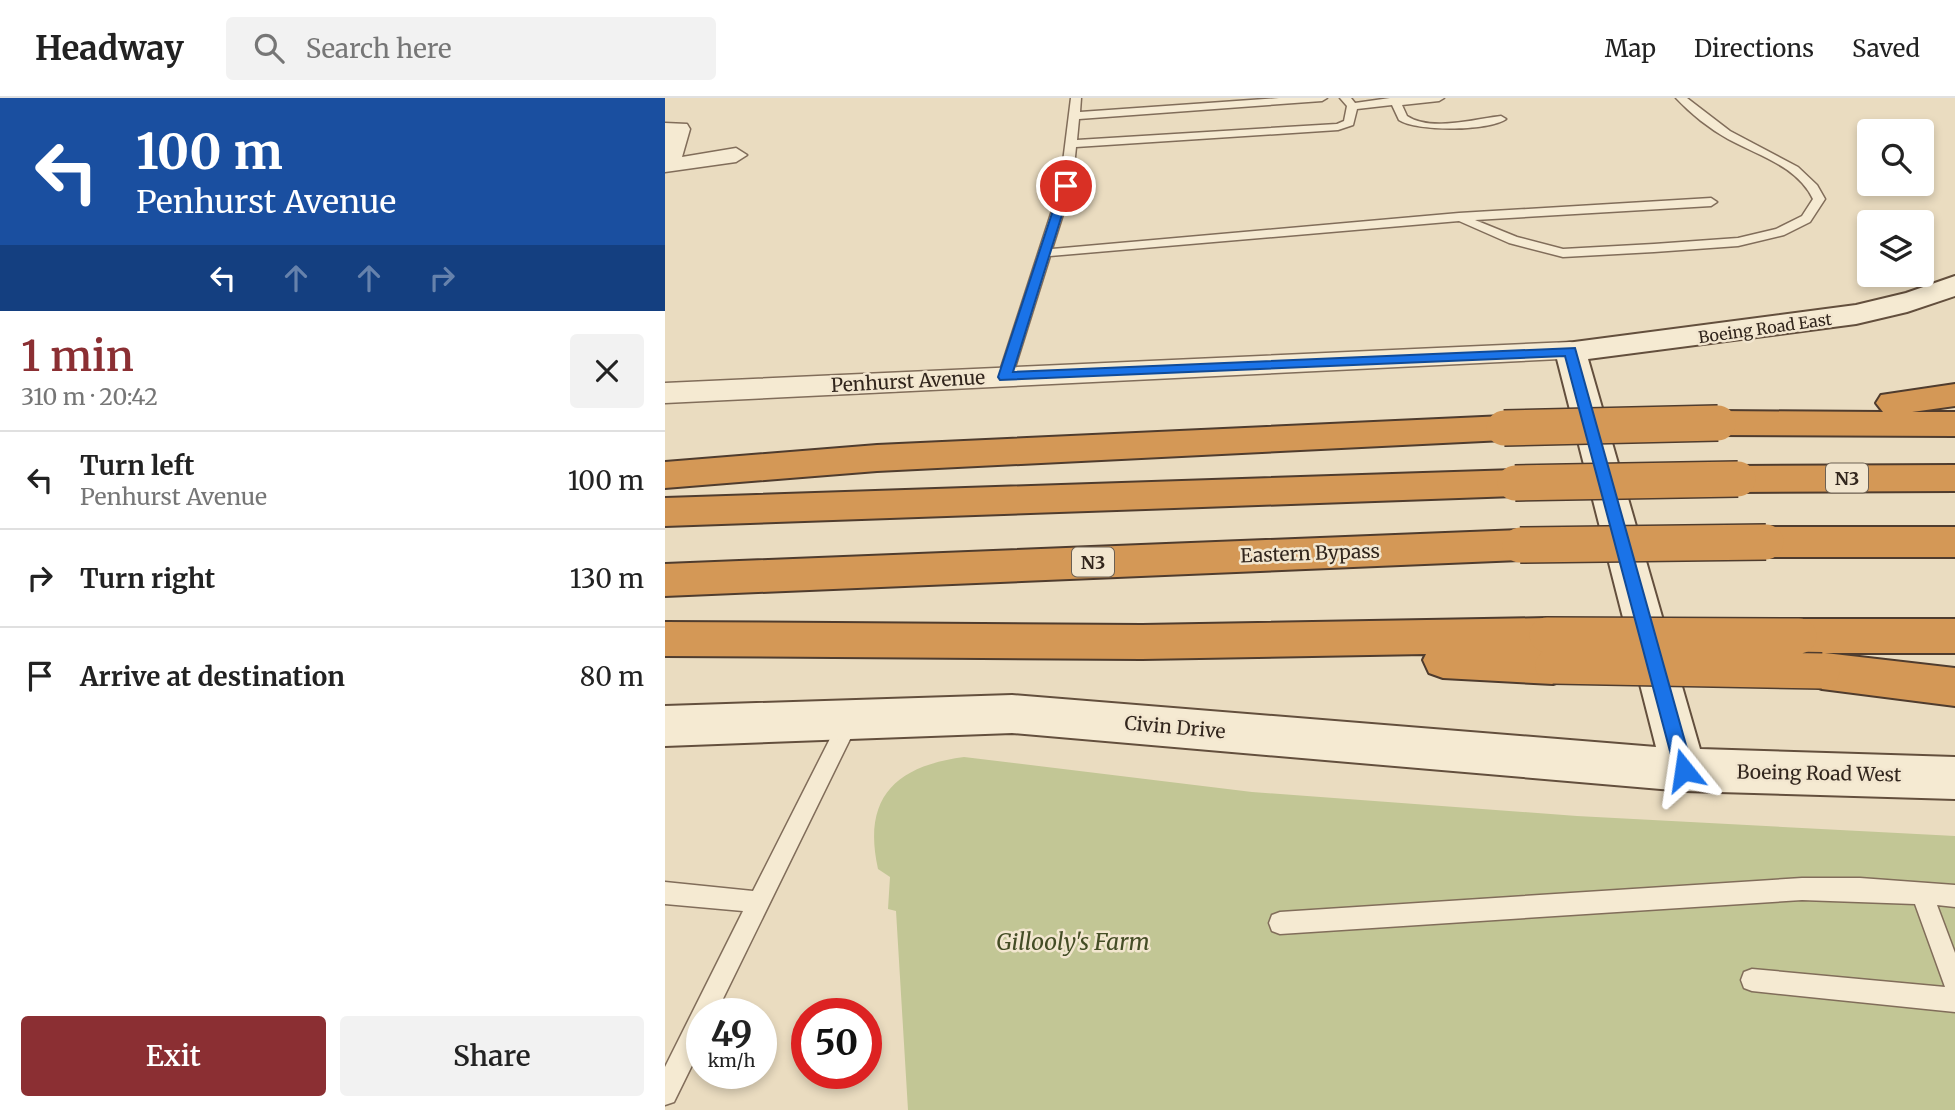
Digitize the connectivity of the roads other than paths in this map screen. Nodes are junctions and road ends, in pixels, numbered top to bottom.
1 (1076, 98) edge
2 (1322, 98) edge
3 (1439, 98) edge
4 (1681, 98) edge
5 (1395, 100) edge
6 (1349, 102) edge
7 (1074, 116) junction
8 (1500, 119) dead end
9 (665, 129) edge
10 (1071, 144) junction
11 (736, 155) dead end
12 (1711, 202) dead end
13 (1459, 217) junction
14 (1045, 253) junction
15 (1955, 285) edge
16 (1570, 351) junction
17 (1005, 377) junction
18 (665, 393) edge
19 (1955, 395) edge
20 (1733, 423) junction
21 (1955, 424) edge
22 (665, 475) edge
23 (1955, 478) edge
24 (665, 512) edge
25 (1955, 542) edge
26 (665, 580) edge
27 (1955, 636) edge
28 (665, 639) edge
29 (1550, 650) junction
30 (1955, 687) edge
31 (849, 721) junction
32 (665, 726) edge
33 (1684, 770) junction
34 (1955, 778) edge
35 (665, 893) edge
36 (1922, 894) junction
37 (1955, 896) edge
38 (759, 902) junction
39 (1280, 923) dead end
40 (1752, 980) dead end
41 (1955, 984) edge
42 (711, 998) edge
43 (1955, 1000) edge
44 (686, 1050) edge
45 (665, 1093) edge

1 - 7 lane
2 - 7 lane
3 - 5 lane
4 - 13 lane
5 - 6 lane
5 - 8 lane
6 - 10 lane
7 - 10 lane
9 - 11 street
10 - 14 lane
12 - 13 lane
13 - 14 lane
14 - 17 lane
15 - 16 main road, Boeing Road East
16 - 17 street, Penhurst Avenue
16 - 33 main road
17 - 18 street, Penhurst Avenue
19 - 20 highway
20 - 21 highway
20 - 22 highway, bridge
23 - 24 highway, N3, bridge
25 - 26 highway, Eastern Bypass / N3, bridge
27 - 29 highway, bridge
28 - 29 highway
29 - 30 highway, bridge
31 - 32 main road, Civin Drive
31 - 33 main road, Civin Drive
31 - 38 lane
33 - 34 main road, Boeing Road West
35 - 38 lane
36 - 37 lane
36 - 39 lane
36 - 41 lane
38 - 42 lane
40 - 43 lane
44 - 45 lane

